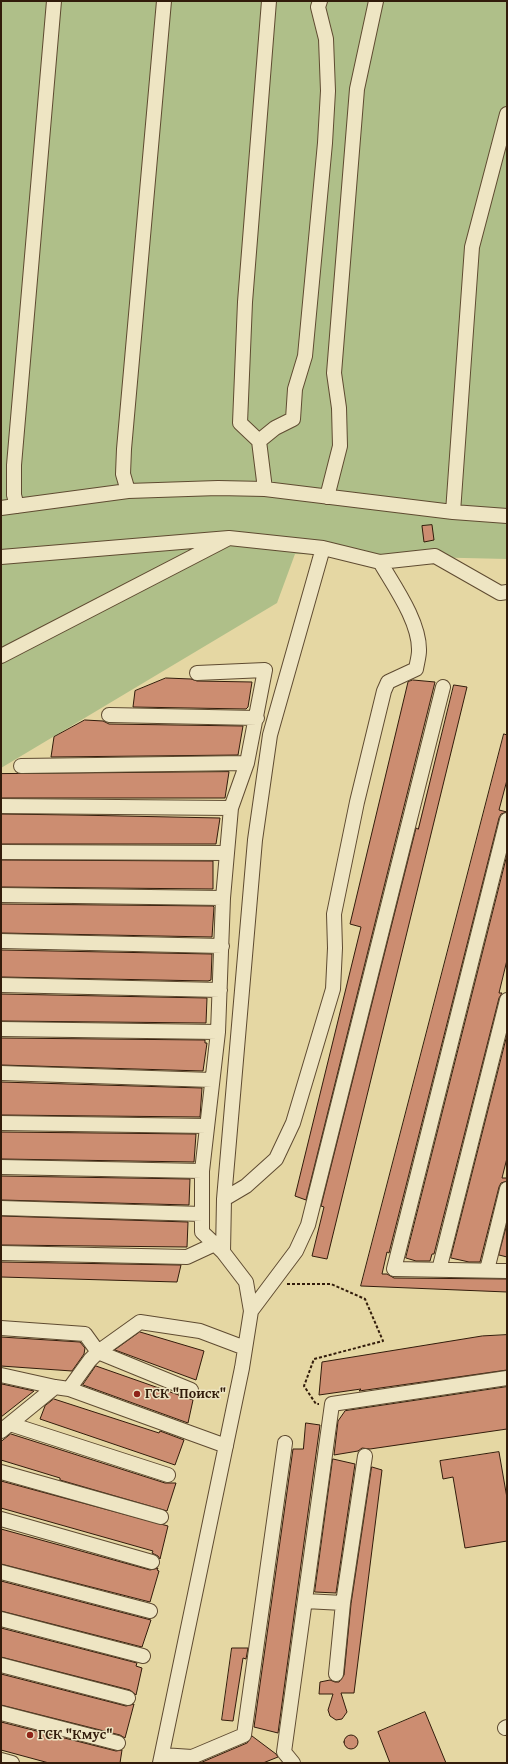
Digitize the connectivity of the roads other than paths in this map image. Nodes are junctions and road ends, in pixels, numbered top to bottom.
1 (54, 1) edge
2 (164, 1) edge
3 (269, 1) edge
4 (320, 1) edge
5 (376, 1) edge
6 (507, 114) edge
7 (259, 441) junction
8 (265, 489) junction
9 (128, 491) junction
10 (327, 497) junction
11 (17, 506) junction
12 (1, 508) edge
13 (453, 512) junction
14 (507, 516) edge
15 (229, 538) junction
16 (323, 548) junction
17 (1, 557) edge
18 (380, 562) junction
19 (507, 592) edge
20 (1, 656) edge
21 (197, 673) dead end
22 (443, 687) dead end
23 (109, 715) dead end
24 (257, 718) junction
25 (247, 763) junction
26 (21, 766) dead end
27 (1, 806) edge
28 (231, 808) junction
29 (507, 820) edge
30 (1, 852) edge
31 (227, 853) junction
32 (1, 895) edge
33 (224, 898) junction
34 (1, 941) edge
35 (222, 946) junction
36 (1, 985) edge
37 (220, 990) junction
38 (507, 1000) edge
39 (1, 1029) edge
40 (218, 1032) junction
41 (1, 1073) edge
42 (212, 1080) junction
43 (1, 1122) edge
44 (207, 1126) junction
45 (1, 1166) edge
46 (202, 1171) junction
47 (507, 1189) edge
48 (224, 1199) junction
49 (1, 1208) edge
50 (202, 1214) junction
51 (219, 1248) junction
52 (1, 1253) edge
53 (440, 1270) junction
54 (487, 1270) junction
55 (507, 1271) edge
56 (250, 1311) junction
57 (1, 1328) edge
58 (245, 1348) junction
59 (98, 1352) junction
60 (1, 1375) edge
61 (507, 1378) edge
62 (54, 1387) junction
63 (69, 1389) junction
64 (191, 1390) dead end
65 (5, 1428) edge
66 (285, 1443) dead end
67 (226, 1446) junction
68 (365, 1456) dead end
69 (1, 1472) edge
70 (168, 1475) dead end
71 (161, 1517) dead end
72 (1, 1519) edge
73 (152, 1562) dead end
74 (1, 1572) edge
75 (305, 1601) junction
76 (343, 1603) junction
77 (150, 1611) dead end
78 (1, 1619) edge
79 (143, 1656) dead end
80 (1, 1665) edge
81 (336, 1674) dead end
82 (128, 1698) dead end
83 (1, 1713) edge
84 (118, 1744) dead end
85 (161, 1759) edge
86 (1, 1760) edge
87 (12, 1763) edge
88 (292, 1763) edge

1 - 11 street
2 - 9 street
3 - 7 street
4 - 7 street
5 - 10 street
6 - 13 street
7 - 8 street
8 - 9 street
8 - 10 street
9 - 11 street
10 - 13 street
11 - 12 street
13 - 14 street
15 - 16 street
15 - 17 street
15 - 20 street
16 - 18 street
16 - 48 street
18 - 19 street
18 - 48 street
21 - 24 street
22 - 56 street
23 - 24 street
24 - 25 street
25 - 26 street
25 - 28 street
27 - 28 street
28 - 31 street
29 - 53 street
30 - 31 street
31 - 33 street
32 - 33 street
33 - 35 street
34 - 35 street
35 - 37 street
36 - 37 street
37 - 40 street
38 - 53 street
39 - 40 street
40 - 42 street
41 - 42 street
42 - 44 street
43 - 44 street
44 - 46 street
45 - 46 street
46 - 50 street
47 - 54 street
48 - 51 street
49 - 50 street
50 - 51 street
51 - 52 street
51 - 56 street
53 - 54 street
54 - 55 street
56 - 58 street
57 - 59 street
58 - 59 street
58 - 67 street
59 - 63 street
59 - 64 street
60 - 62 street
61 - 75 street
62 - 63 street
62 - 65 street
63 - 67 street
65 - 70 street
66 - 85 street
67 - 85 street
68 - 76 street
69 - 71 street
72 - 73 street
74 - 77 street
75 - 76 street
75 - 88 street
76 - 81 street
78 - 79 street
80 - 82 street
83 - 84 street
86 - 87 street

